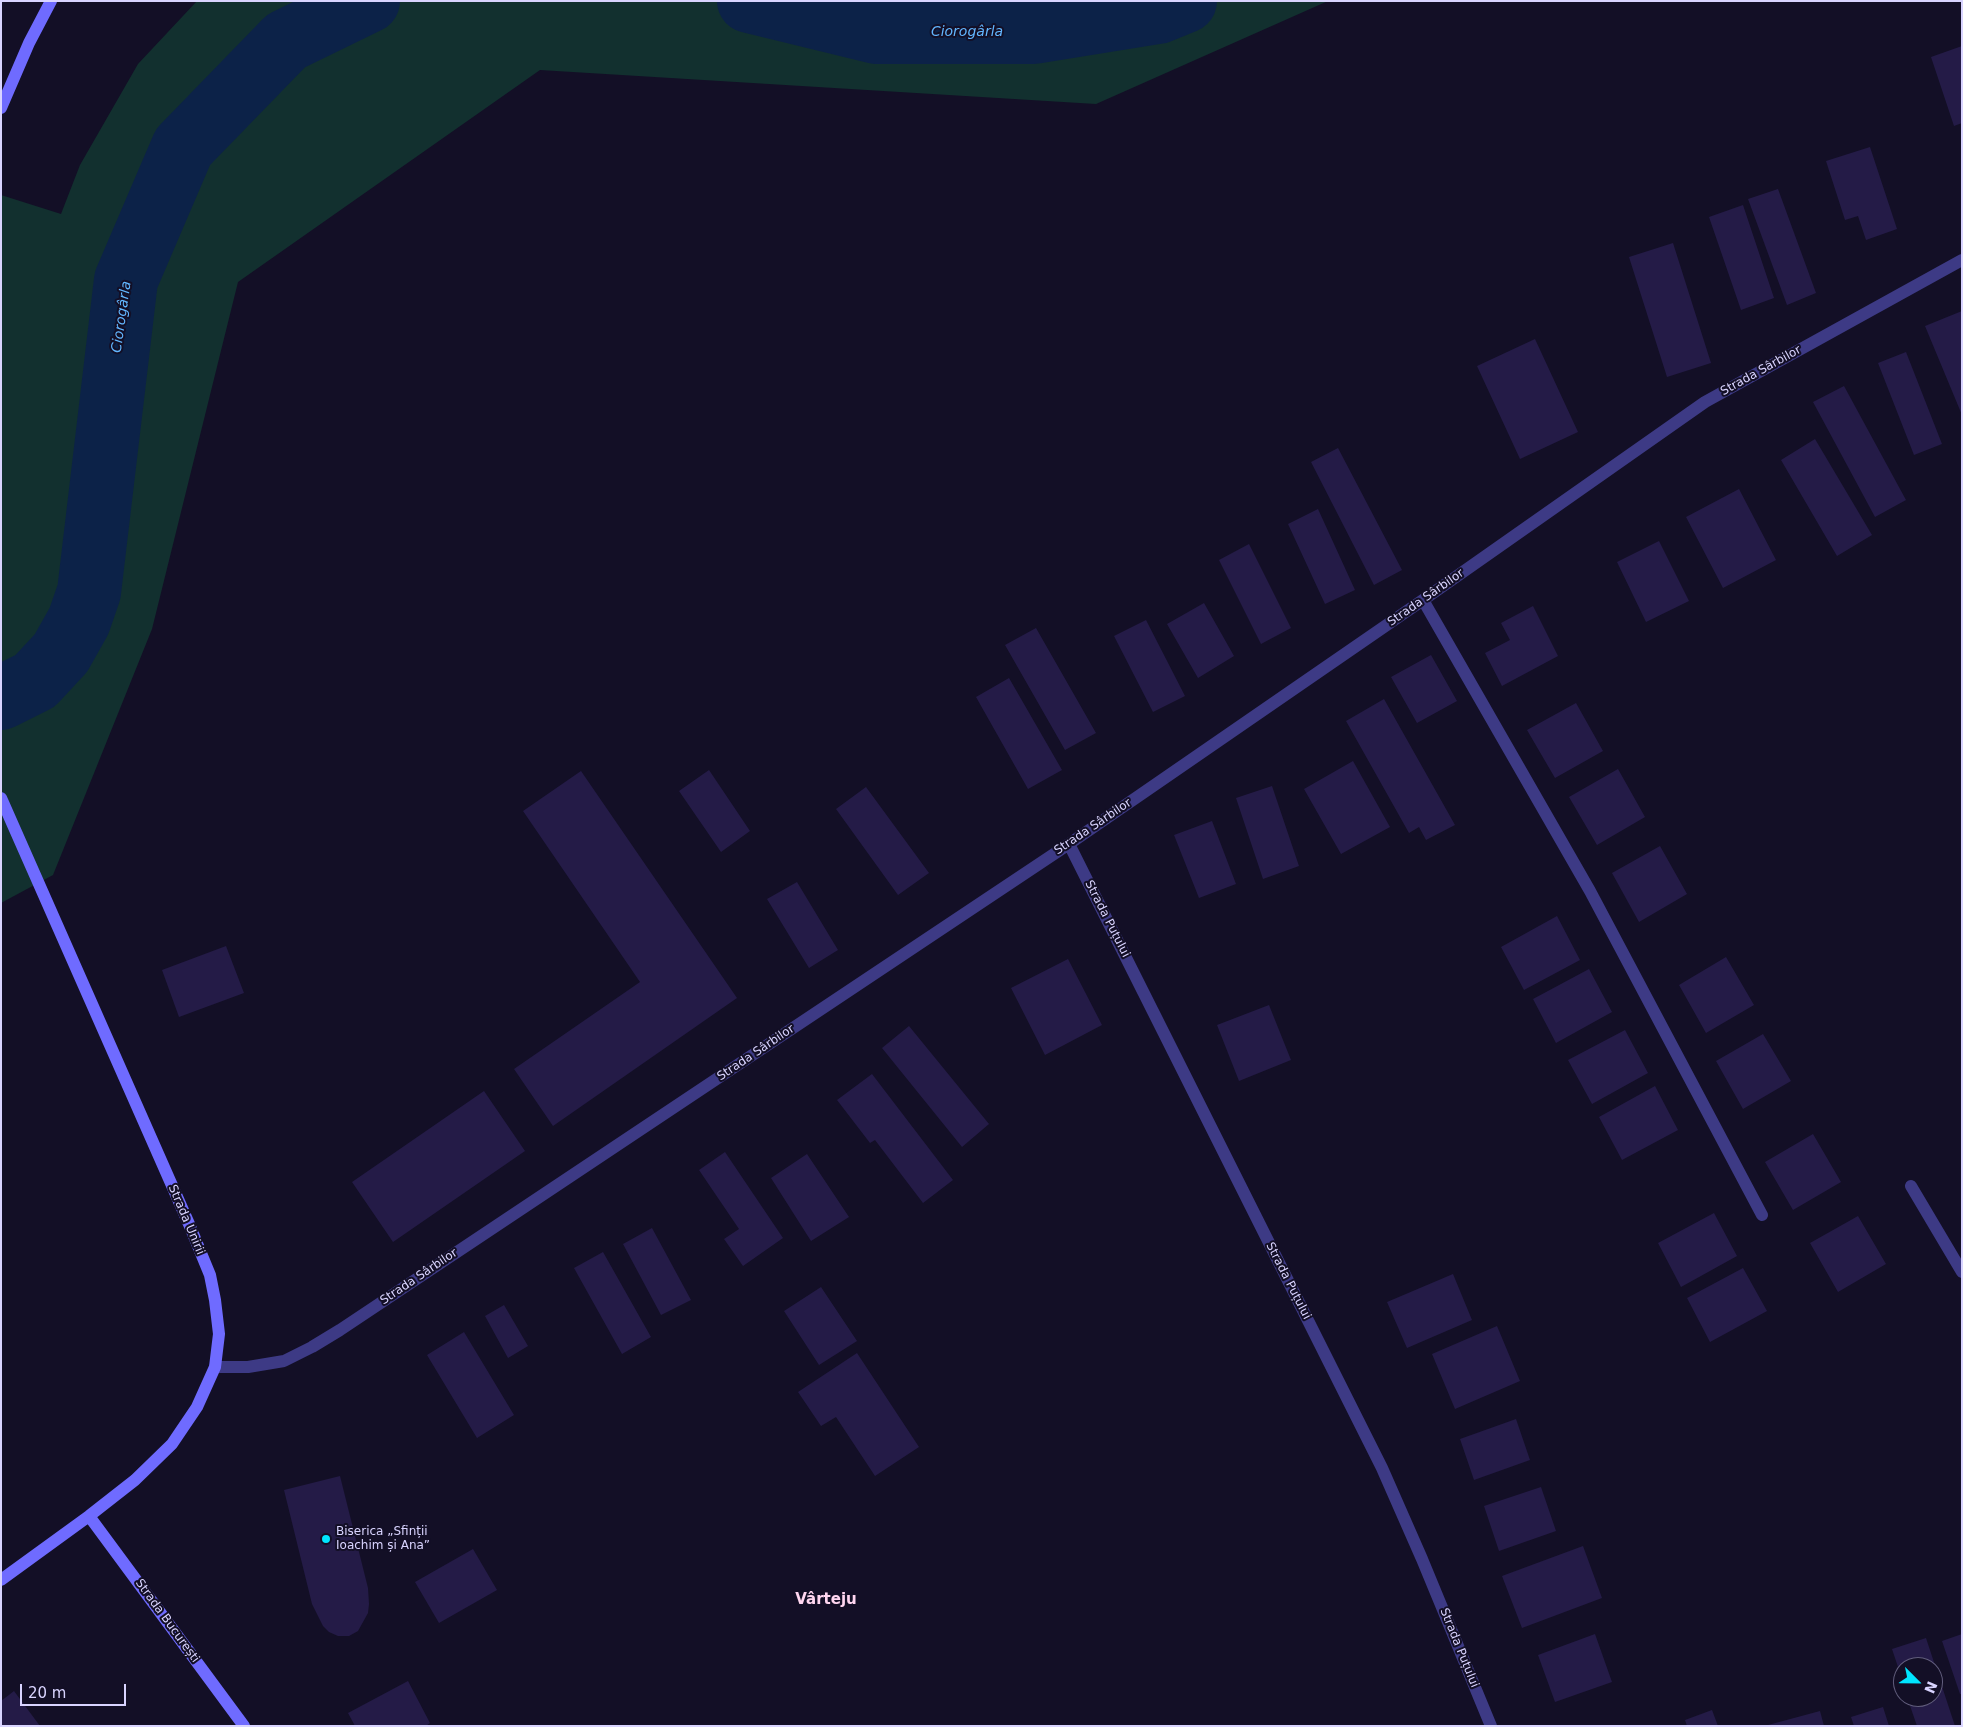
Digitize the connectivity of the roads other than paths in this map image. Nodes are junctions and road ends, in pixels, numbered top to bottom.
1 (51, 1) edge
2 (1, 108) edge
3 (1962, 260) edge
4 (1423, 600) junction
5 (1, 798) edge
6 (1069, 844) junction
7 (1911, 1186) dead end
8 (1762, 1215) dead end
9 (1962, 1272) edge
10 (215, 1368) junction
11 (90, 1516) junction
12 (1, 1580) edge
13 (244, 1726) edge
14 (1491, 1726) edge

1 - 2 main road
3 - 4 street, Strada Sârbilor
4 - 6 street, Strada Sârbilor
4 - 8 street
5 - 10 main road, Strada Unirii
6 - 10 street, Strada Sârbilor
6 - 14 street, Strada Puțului
7 - 9 street
10 - 11 main road, Strada Unirii
11 - 12 main road, Strada Unirii
11 - 13 main road, Strada București

